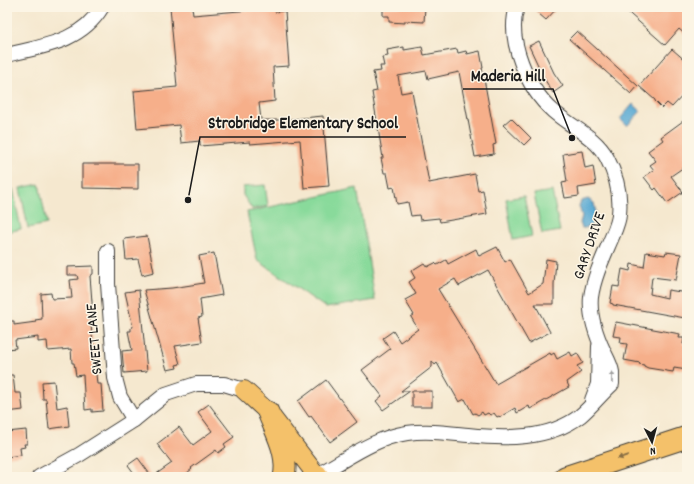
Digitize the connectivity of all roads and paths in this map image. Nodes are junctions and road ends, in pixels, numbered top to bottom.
1 (517, 7) edge
2 (100, 11) edge
3 (7, 55) edge
4 (108, 251) dead end
5 (244, 390) joint
6 (268, 412) junction
7 (134, 420) junction
8 (687, 437) edge
9 (313, 472) edge
10 (39, 477) edge
11 (284, 477) edge
12 (565, 477) edge

1 - 9 street, GARY DRIVE
2 - 3 street
4 - 7 street, SWEET LANE
5 - 6 main road
5 - 7 street
6 - 9 main road
6 - 11 highway
7 - 10 street
8 -> 12 highway

